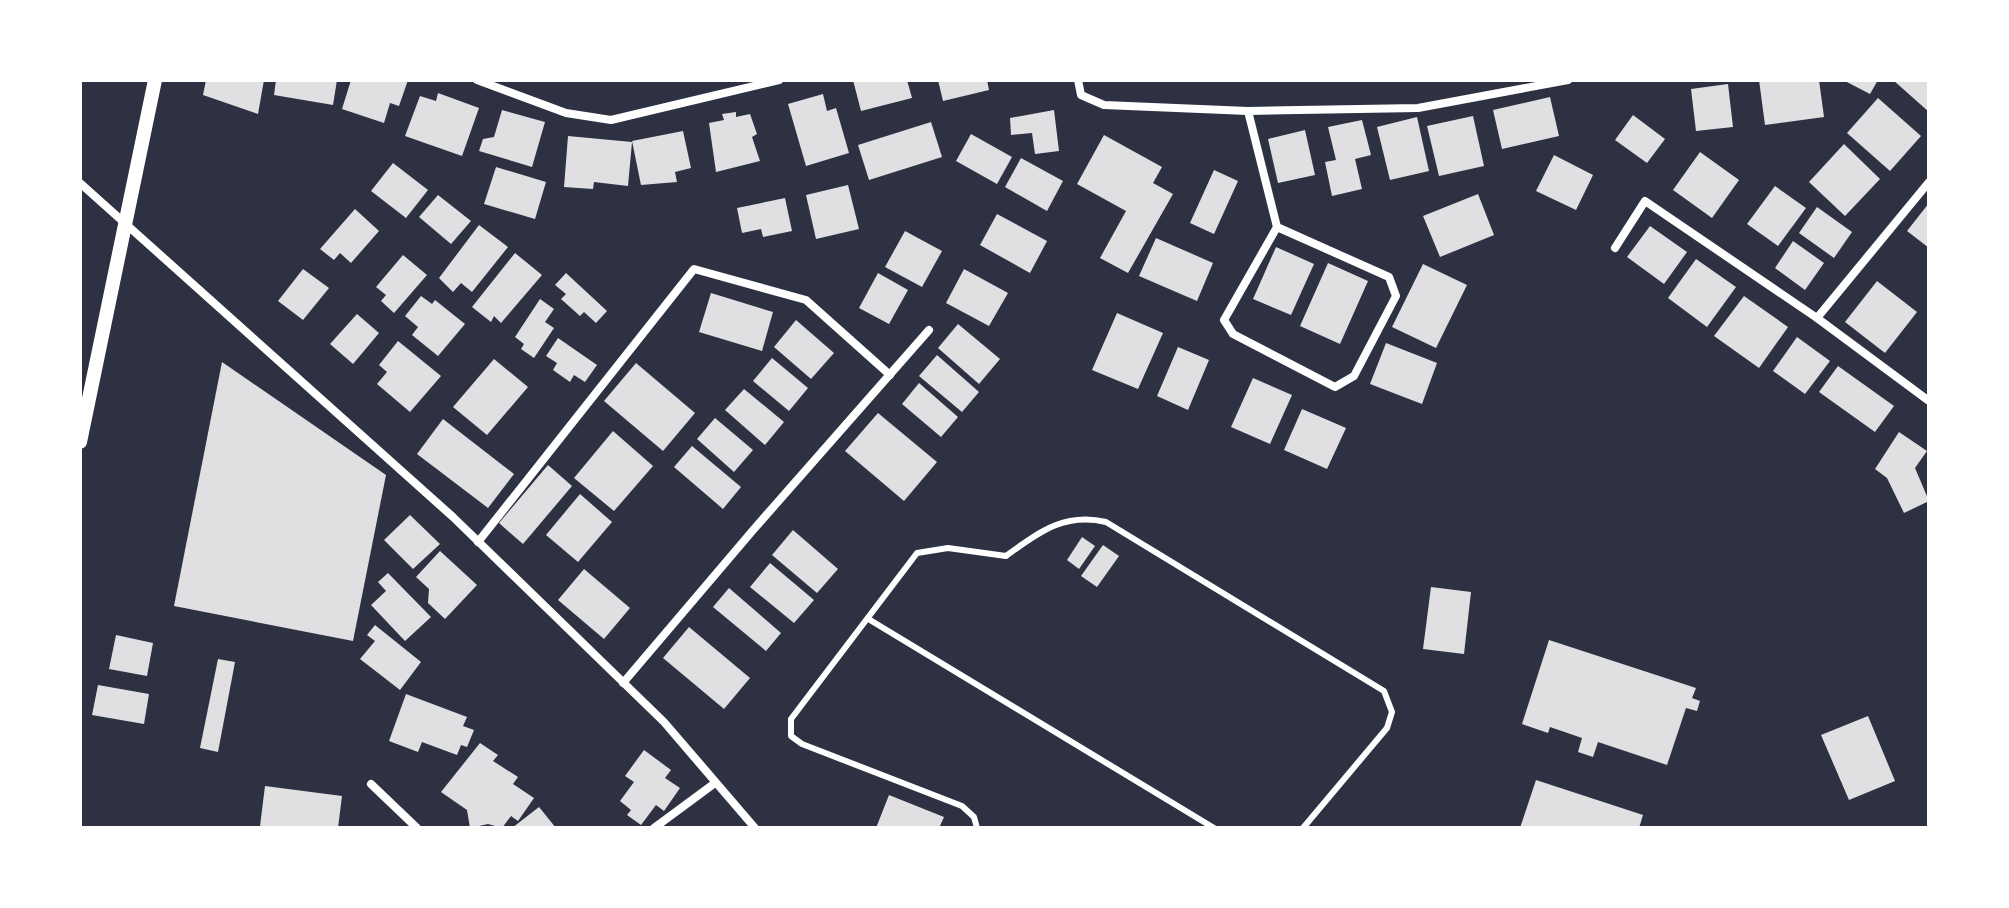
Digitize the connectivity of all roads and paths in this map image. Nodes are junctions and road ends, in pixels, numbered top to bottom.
1 (155, 80) edge
2 (477, 80) edge
3 (779, 80) edge
4 (1078, 80) edge
5 (1568, 80) edge
6 (1248, 111) junction
7 (1929, 182) edge
8 (80, 183) edge
9 (125, 221) junction
10 (1277, 227) junction
11 (1615, 248) dead end
12 (1817, 318) junction
13 (929, 330) dead end
14 (890, 375) junction
15 (1929, 401) edge
16 (80, 442) edge
17 (478, 542) junction
18 (870, 620) junction
19 (623, 683) junction
20 (715, 783) junction
21 (371, 784) dead end
22 (417, 828) edge
23 (654, 828) edge
24 (755, 828) edge
25 (977, 828) edge
26 (1214, 828) edge
27 (1303, 828) edge

1 - 9 street
2 - 3 street
4 - 6 street
5 - 6 street
6 - 10 street
7 - 12 street
8 - 9 street
9 - 16 street
9 - 17 street
10 - 10 street
11 - 12 street
12 - 15 street
13 - 14 street
14 - 17 street
14 - 19 street
17 - 19 street
18 - 25 lane
18 - 26 lane
18 - 27 lane
19 - 20 street
20 - 23 street
20 - 24 street
21 - 22 street

